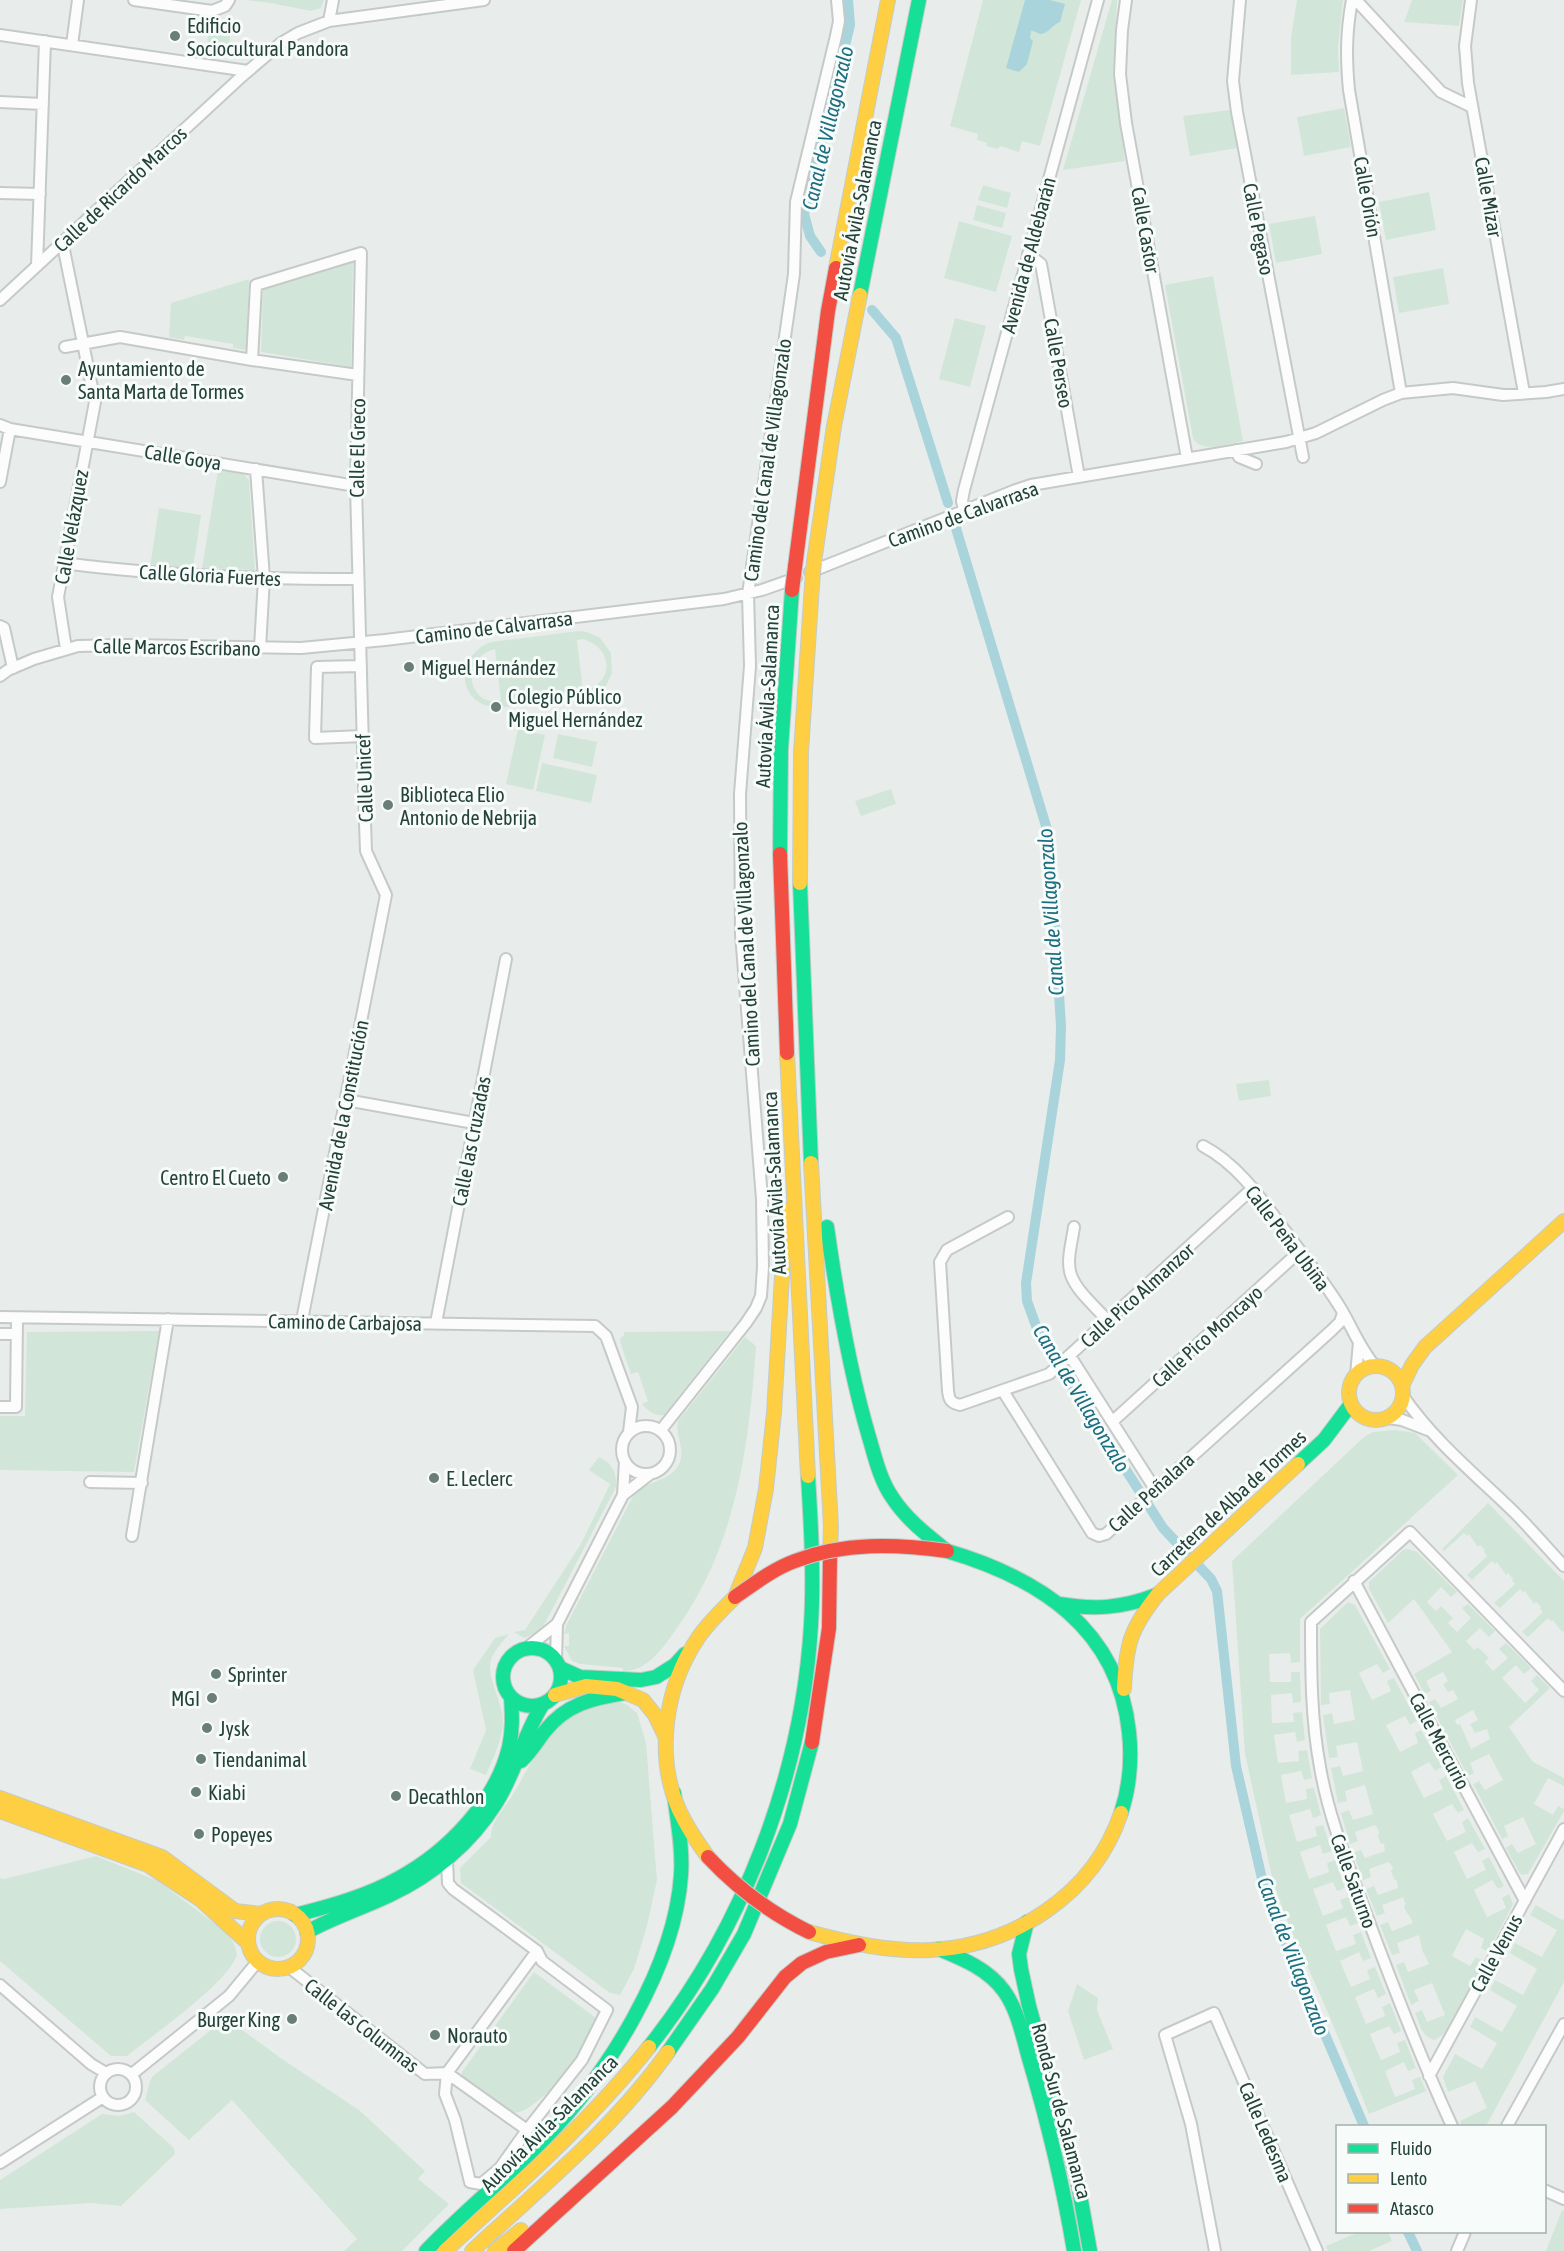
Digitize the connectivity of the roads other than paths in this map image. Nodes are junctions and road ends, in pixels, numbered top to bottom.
1 (78, 0) edge
2 (134, 0) edge
3 (333, 0) edge
4 (484, 0) edge
5 (837, 0) edge
6 (888, 0) edge
7 (919, 0) edge
8 (1098, 0) edge
9 (1126, 0) edge
10 (1240, 0) edge
11 (1354, 0) edge
12 (1471, 0) edge
13 (227, 3) edge
14 (329, 21) junction
15 (0, 35) edge
16 (45, 41) junction
17 (72, 45) junction
18 (242, 73) junction
19 (0, 102) edge
20 (43, 104) junction
21 (1472, 107) junction
22 (0, 193) edge
23 (40, 194) junction
24 (61, 244) junction
25 (1028, 254) junction
26 (37, 266) junction
27 (0, 300) edge
28 (83, 343) junction
29 (65, 347) dead end
30 (252, 360) junction
31 (358, 375) junction
32 (1564, 388) edge
33 (1401, 393) junction
34 (1524, 393) junction
35 (5, 427) edge
36 (1300, 438) junction
37 (87, 442) junction
38 (1236, 450) junction
39 (1303, 457) dead end
40 (1187, 458) junction
41 (1256, 464) dead end
42 (256, 469) junction
43 (1079, 477) junction
44 (0, 482) edge
45 (356, 486) junction
46 (964, 510) junction
47 (63, 563) junction
48 (264, 578) junction
49 (357, 579) junction
50 (748, 594) junction
51 (0, 626) edge
52 (360, 643) junction
53 (260, 648) junction
54 (66, 649) junction
55 (361, 666) junction
56 (5, 671) edge
57 (363, 736) junction
58 (384, 909) joint
59 (506, 959) dead end
60 (788, 1077) junction
61 (346, 1100) junction
62 (810, 1114) junction
63 (474, 1124) junction
64 (1203, 1146) dead end
65 (1253, 1188) junction
66 (1008, 1217) dead end
67 (1564, 1221) edge
68 (1074, 1227) dead end
69 (1300, 1251) junction
70 (1343, 1313) junction
71 (0, 1317) edge
72 (17, 1318) junction
73 (168, 1319) junction
74 (302, 1320) junction
75 (1108, 1321) junction
76 (436, 1323) junction
77 (1332, 1330) junction
78 (0, 1334) edge
79 (16, 1334) junction
80 (1358, 1339) junction
81 (1425, 1347) junction
82 (1067, 1358) junction
83 (1382, 1367) junction
84 (1356, 1376) junction
85 (1003, 1391) junction
86 (1402, 1391) junction
87 (1351, 1404) junction
88 (0, 1407) edge
89 (633, 1411) junction
90 (1388, 1418) junction
91 (1366, 1419) junction
92 (1113, 1422) junction
93 (656, 1428) junction
94 (629, 1432) junction
95 (1431, 1432) junction
96 (1324, 1440) junction
97 (625, 1461) junction
98 (651, 1474) junction
99 (90, 1482) dead end
100 (142, 1483) junction
101 (623, 1495) junction
102 (1148, 1495) junction
103 (132, 1536) dead end
104 (947, 1551) junction
105 (1564, 1566) edge
106 (1354, 1581) junction
107 (1158, 1594) junction
108 (735, 1597) junction
109 (1058, 1604) junction
110 (557, 1624) junction
111 (693, 1645) junction
112 (528, 1647) junction
113 (558, 1664) junction
114 (1564, 1690) edge
115 (625, 1693) junction
116 (555, 1695) junction
117 (511, 1698) junction
118 (1124, 1702) junction
119 (543, 1704) junction
120 (666, 1738) junction
121 (514, 1767) junction
122 (674, 1793) junction
123 (0, 1798) edge
124 (0, 1811) edge
125 (1564, 1829) edge
126 (132, 1852) junction
127 (447, 1859) junction
128 (1525, 1901) junction
129 (261, 1914) junction
130 (295, 1915) junction
131 (1027, 1922) junction
132 (307, 1932) junction
133 (248, 1943) junction
134 (859, 1945) junction
135 (939, 1949) junction
136 (537, 1952) junction
137 (258, 1961) junction
138 (289, 1967) junction
139 (0, 1985) edge
140 (1564, 2024) edge
141 (106, 2073) junction
142 (447, 2073) junction
143 (132, 2074) junction
144 (1429, 2076) junction
145 (103, 2097) junction
146 (672, 2107) junction
147 (1451, 2125) edge
148 (1508, 2125) edge
149 (527, 2130) junction
150 (0, 2163) edge
151 (1546, 2190) edge
152 (1564, 2199) edge
153 (1465, 2233) edge
154 (426, 2251) edge
155 (445, 2251) edge
156 (472, 2251) edge
157 (495, 2251) edge
158 (514, 2251) edge
159 (1074, 2251) edge
160 (1090, 2251) edge
161 (1215, 2251) edge
162 (1317, 2251) edge
163 (1457, 2251) edge

1 - 17 street
2 - 13 street
3 - 14 street
4 - 14 street, Calle de Ricardo Marcos
5 - 50 street, Camino del Canal de Villagonzalo
6 - 60 main road, Autovía Ávila-Salamanca, bridge
7 - 62 main road, Autovía Ávila-Salamanca, bridge
8 - 25 street, Avenida de Aldebarán
9 - 40 street, Calle Castor
10 - 36 street, Calle Pegaso
11 - 21 street
11 - 33 street, Calle Orión
12 - 21 street, Calle Mizar
14 - 18 street, Calle de Ricardo Marcos
15 - 16 street
16 - 17 street
16 - 20 street
17 - 18 street
18 - 24 street, Calle de Ricardo Marcos
19 - 20 street
20 - 23 street
21 - 34 street, Calle Mizar
22 - 23 street
23 - 26 street
24 - 26 street, Calle de Ricardo Marcos
24 - 28 street
25 - 43 street, Calle Perseo
25 - 46 street, Avenida de Aldebarán
26 - 27 street, Calle de Ricardo Marcos
28 - 29 street
28 - 30 street
28 - 37 street, Calle Velázquez
30 - 31 street
30 - 31 street, Calle El Greco
31 - 45 street, Calle El Greco
32 - 34 street, Camino de Calvarrasa
33 - 34 street, Camino de Calvarrasa
33 - 36 street, Camino de Calvarrasa
35 - 37 street, Calle Goya
35 - 44 street
36 - 38 street, Camino de Calvarrasa
36 - 39 street, Calle Pegaso
37 - 42 street, Calle Goya
37 - 47 street, Calle Velázquez
38 - 40 street, Camino de Calvarrasa
38 - 41 street
40 - 43 street, Camino de Calvarrasa
42 - 45 street, Calle Goya
42 - 48 street
43 - 46 street, Camino de Calvarrasa
45 - 49 street, Calle El Greco
46 - 50 street, Camino de Calvarrasa
47 - 48 street, Calle Gloria Fuertes
47 - 54 street, Calle Velázquez
48 - 49 street, Calle Gloria Fuertes
48 - 53 street
49 - 52 street, Calle El Greco
50 - 52 street, Camino de Calvarrasa
50 - 93 street, Camino del Canal de Villagonzalo
51 - 56 street
52 - 53 street, Calle Marcos Escribano
52 - 55 street, Calle Unicef
53 - 54 street, Calle Marcos Escribano
54 - 56 street, Calle Marcos Escribano
55 - 57 street, Calle Unicef
55 - 57 street
57 - 58 street, Calle Unicef
58 - 61 street, Avenida de la Constitución
59 - 63 street, Calle las Cruzadas
60 - 108 main road
60 - 155 main road, Autovía Ávila-Salamanca
61 - 63 street
61 - 74 street, Avenida de la Constitución
62 - 104 main road
62 - 156 main road, Autovía Ávila-Salamanca
63 - 76 street, Calle las Cruzadas
64 - 65 street, Calle Peña Ubiña
65 - 69 street, Calle Peña Ubiña
65 - 75 street, Calle Pico Almanzor
66 - 85 street, Calle Pico Almanzor
67 - 81 main road
68 - 75 street
69 - 70 street, Calle Peña Ubiña
69 - 92 street, Calle Pico Moncayo
70 - 77 street, Calle Peñalara
70 - 80 street, Calle Peña Ubiña
71 - 72 street, Camino de Carbajosa
72 - 73 street, Camino de Carbajosa
72 - 79 street
73 - 74 street, Camino de Carbajosa
73 - 100 street
74 - 76 street, Camino de Carbajosa
75 - 82 street, Calle Pico Almanzor
76 - 89 street, Camino de Carbajosa
77 - 80 street
77 - 102 street, Calle Peñalara
78 - 79 street
79 - 88 street
80 - 83 street, Calle Peña Ubiña
80 - 84 street
81 - 83 main road
81 - 86 main road
82 - 85 street, Calle Pico Almanzor
82 - 92 street
83 - 84 main road
83 - 86 main road
84 - 87 main road
85 - 102 street, Calle Peñalara
86 - 90 main road
86 - 95 street
87 - 91 main road
87 - 96 main road, Carretera de Alba de Tormes
89 - 93 street
89 - 94 street
90 - 91 main road
90 - 95 street
91 - 96 main road, Carretera de Alba de Tormes
92 - 102 street
93 - 94 street
93 - 98 street
94 - 97 street
95 - 105 street
96 - 107 main road, Carretera de Alba de Tormes
97 - 98 street
97 - 101 street
98 - 101 street
99 - 100 street
100 - 103 street
101 - 110 street
104 - 108 main road, bridge
104 - 109 main road
106 - 114 street
106 - 128 street, Calle Mercurio
106 - 144 street, Calle Saturno
107 - 109 main road, Carretera de Alba de Tormes
107 - 118 main road, Carretera de Alba de Tormes
108 - 111 main road
109 - 118 main road
110 - 112 street
110 - 113 street
111 - 113 main road
111 - 120 main road
112 - 113 main road
112 - 117 main road
113 - 116 main road
115 - 116 main road
115 - 120 main road
115 - 121 main road
116 - 119 main road
117 - 119 main road
117 - 130 main road
118 - 131 main road
119 - 121 main road
120 - 122 main road
121 - 127 main road
122 - 134 main road, bridge
122 - 154 main road
123 - 126 main road
124 - 126 main road
125 - 128 street, Calle Venus
126 - 129 main road
126 - 133 main road
127 - 132 main road
127 - 136 street
128 - 144 street, Calle Venus
129 - 130 main road
129 - 133 main road
130 - 132 main road
131 - 135 main road
131 - 160 main road, Ronda Sur de Salamanca
132 - 138 main road
133 - 137 main road
134 - 135 main road
134 - 146 main road
135 - 159 main road, Ronda Sur de Salamanca
136 - 142 street
136 - 149 street
137 - 138 main road
137 - 143 street
138 - 142 street, Calle las Columnas
139 - 141 street
140 - 148 street
141 - 143 street
141 - 145 street
142 - 149 street, Calle las Columnas
142 - 149 street
143 - 145 street
144 - 147 street, Calle Saturno
145 - 150 street
146 - 157 main road
146 - 158 main road
151 - 152 street
153 - 163 street
161 - 162 street, Calle Ledesma

